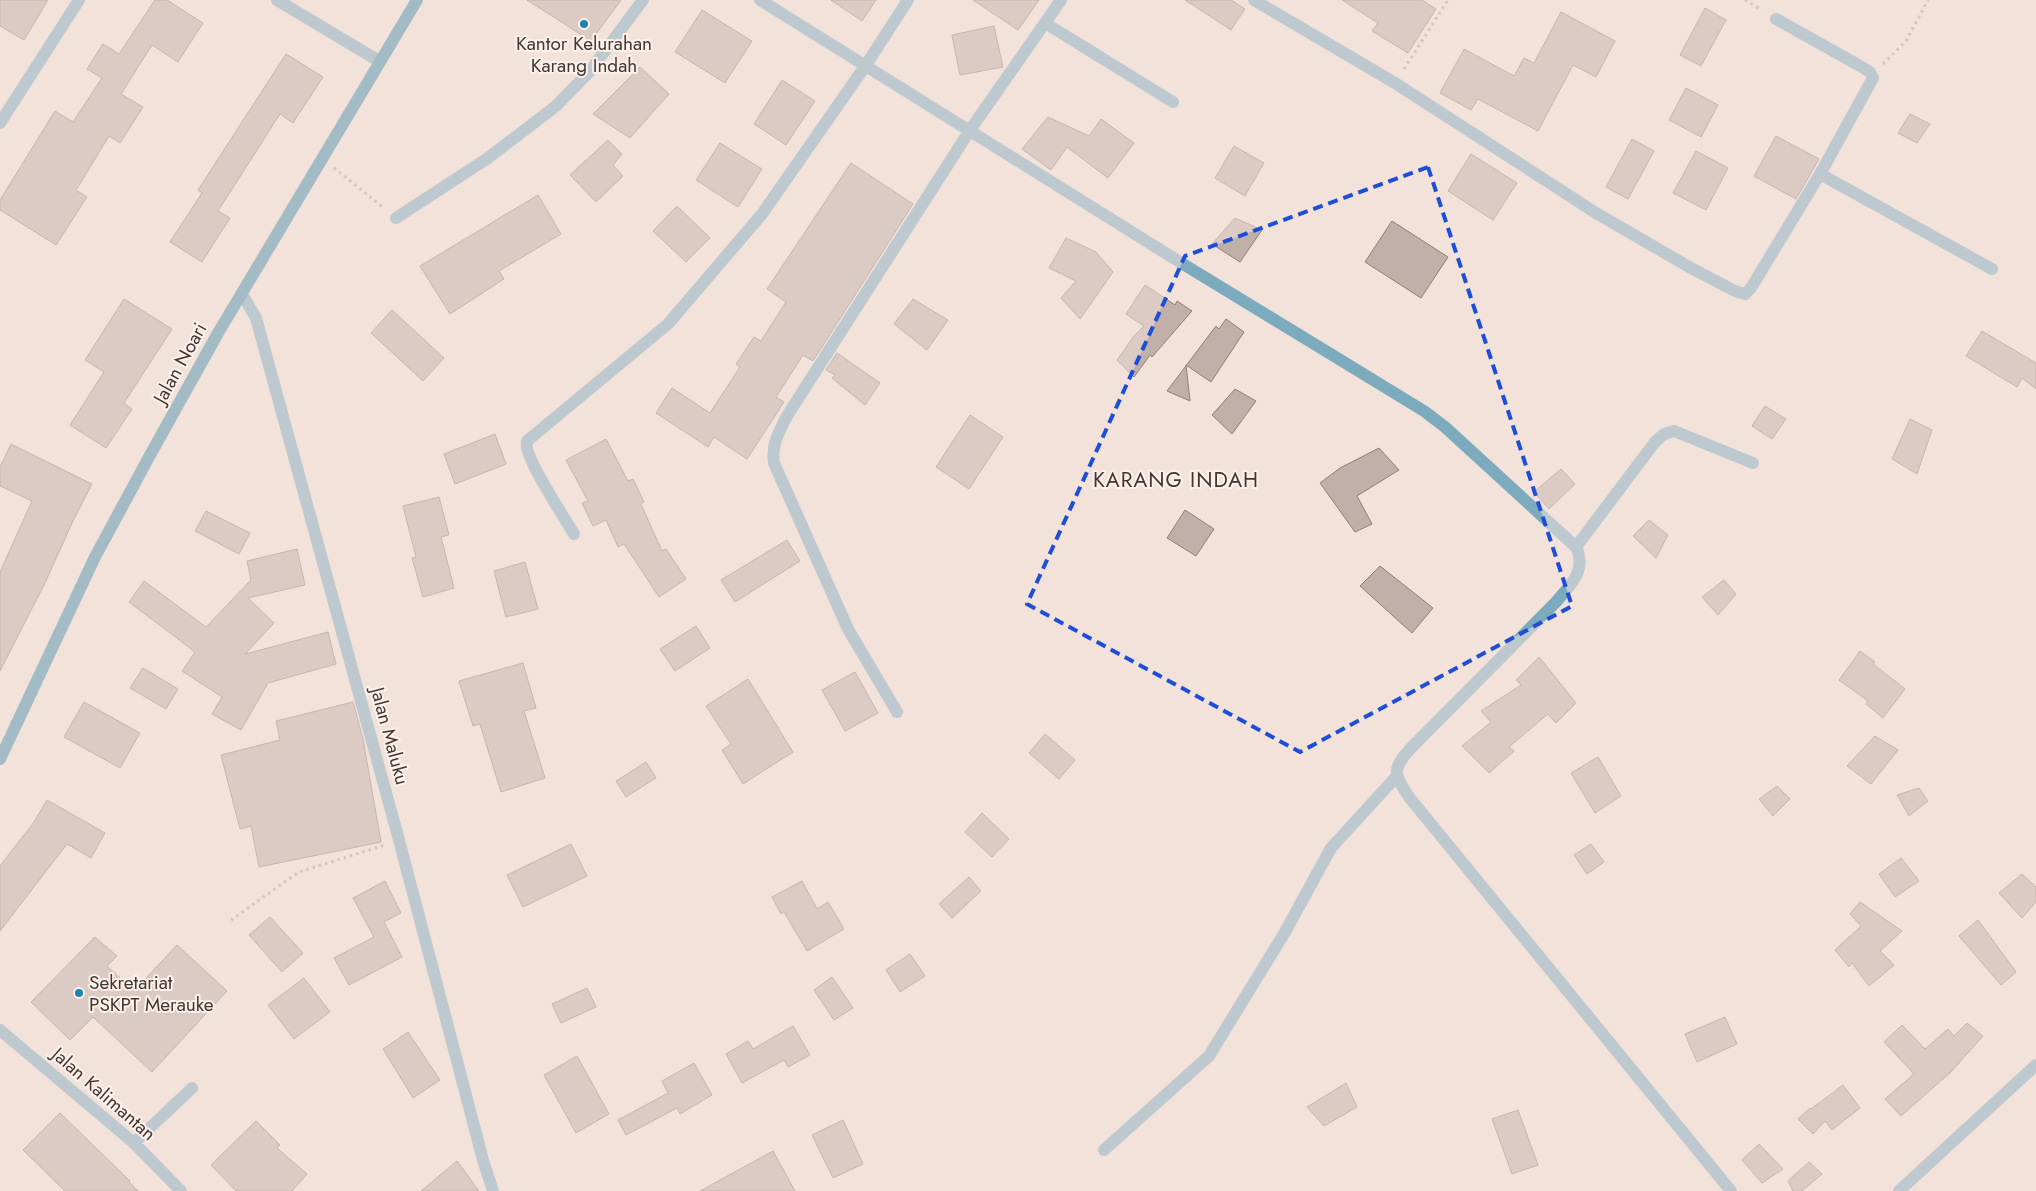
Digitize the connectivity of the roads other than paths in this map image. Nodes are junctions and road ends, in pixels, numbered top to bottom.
1 (79, 0) edge
2 (276, 0) edge
3 (418, 0) edge
4 (643, 0) edge
5 (760, 0) edge
6 (908, 0) edge
7 (1061, 0) edge
8 (1254, 0) edge
9 (1776, 19) dead end
10 (1045, 23) junction
11 (379, 61) junction
12 (866, 65) junction
13 (1173, 102) dead end
14 (0, 123) edge
15 (970, 130) junction
16 (1820, 174) junction
17 (396, 218) road end
18 (1992, 269) dead end
19 (242, 294) junction
20 (1753, 463) dead end
21 (574, 534) dead end
22 (1576, 547) junction
23 (897, 712) dead end
24 (0, 759) edge
25 (1396, 777) junction
26 (0, 1030) edge
27 (2036, 1065) edge
28 (192, 1088) dead end
29 (134, 1142) junction
30 (1104, 1150) dead end
31 (181, 1191) edge
32 (493, 1191) edge
33 (1731, 1191) edge
34 (1899, 1191) edge

1 - 14 street
2 - 11 street
3 - 11 street, Jalan Noari
4 - 17 street
5 - 12 street
6 - 12 street
7 - 10 street
8 - 16 street
9 - 16 street
10 - 13 street
10 - 15 street
11 - 19 street, Jalan Noari
12 - 15 street
12 - 21 street
15 - 22 street
15 - 23 street
16 - 18 street
19 - 24 street, Jalan Noari
19 - 32 street, Jalan Maluku
20 - 22 street
22 - 25 street
25 - 30 street
25 - 33 street
26 - 29 street, Jalan Kalimantan
27 - 34 street
28 - 29 street
29 - 31 street, Jalan Kalimantan

